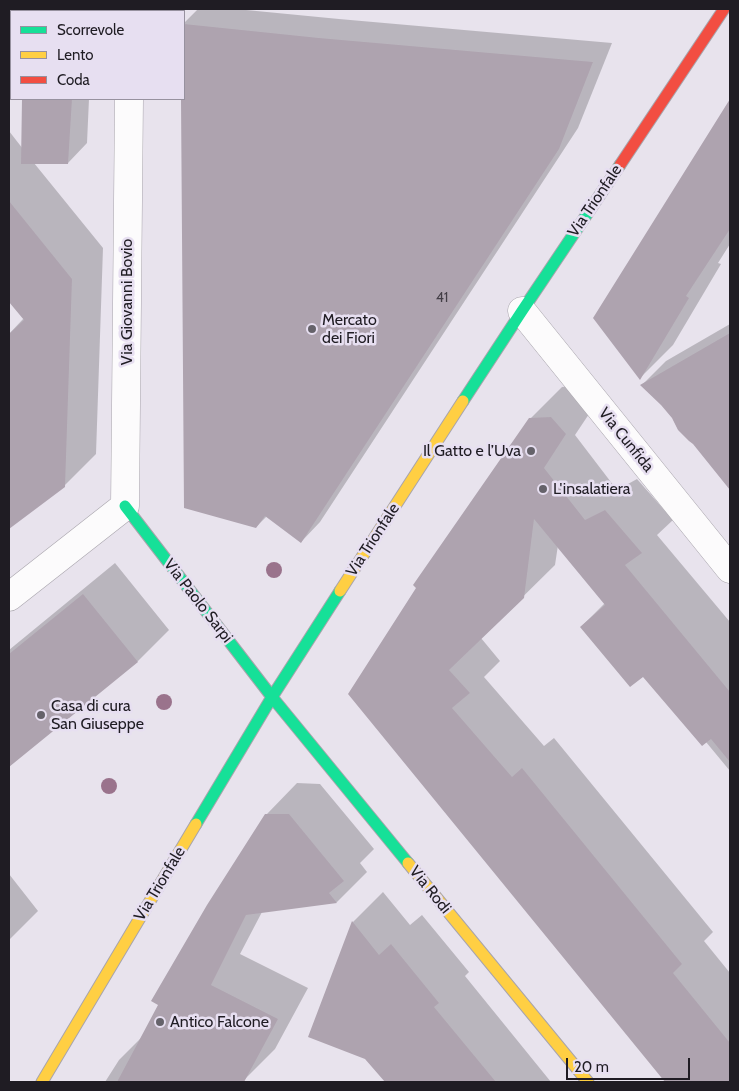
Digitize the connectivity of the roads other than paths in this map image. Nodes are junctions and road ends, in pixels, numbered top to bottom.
1 (724, 9) edge
2 (128, 100) edge
3 (522, 311) junction
4 (125, 506) junction
5 (730, 569) edge
6 (9, 597) edge
7 (272, 697) junction
8 (42, 1082) edge
9 (588, 1082) edge

1 - 3 street, Via Trionfale
2 - 4 street, Via Giovanni Bovio
3 - 5 street, Via Cunfida
3 - 7 street, Via Trionfale
4 - 6 street
4 - 7 street, Via Paolo Sarpi
7 - 8 street, Via Trionfale
7 - 9 street, Via Rodi

